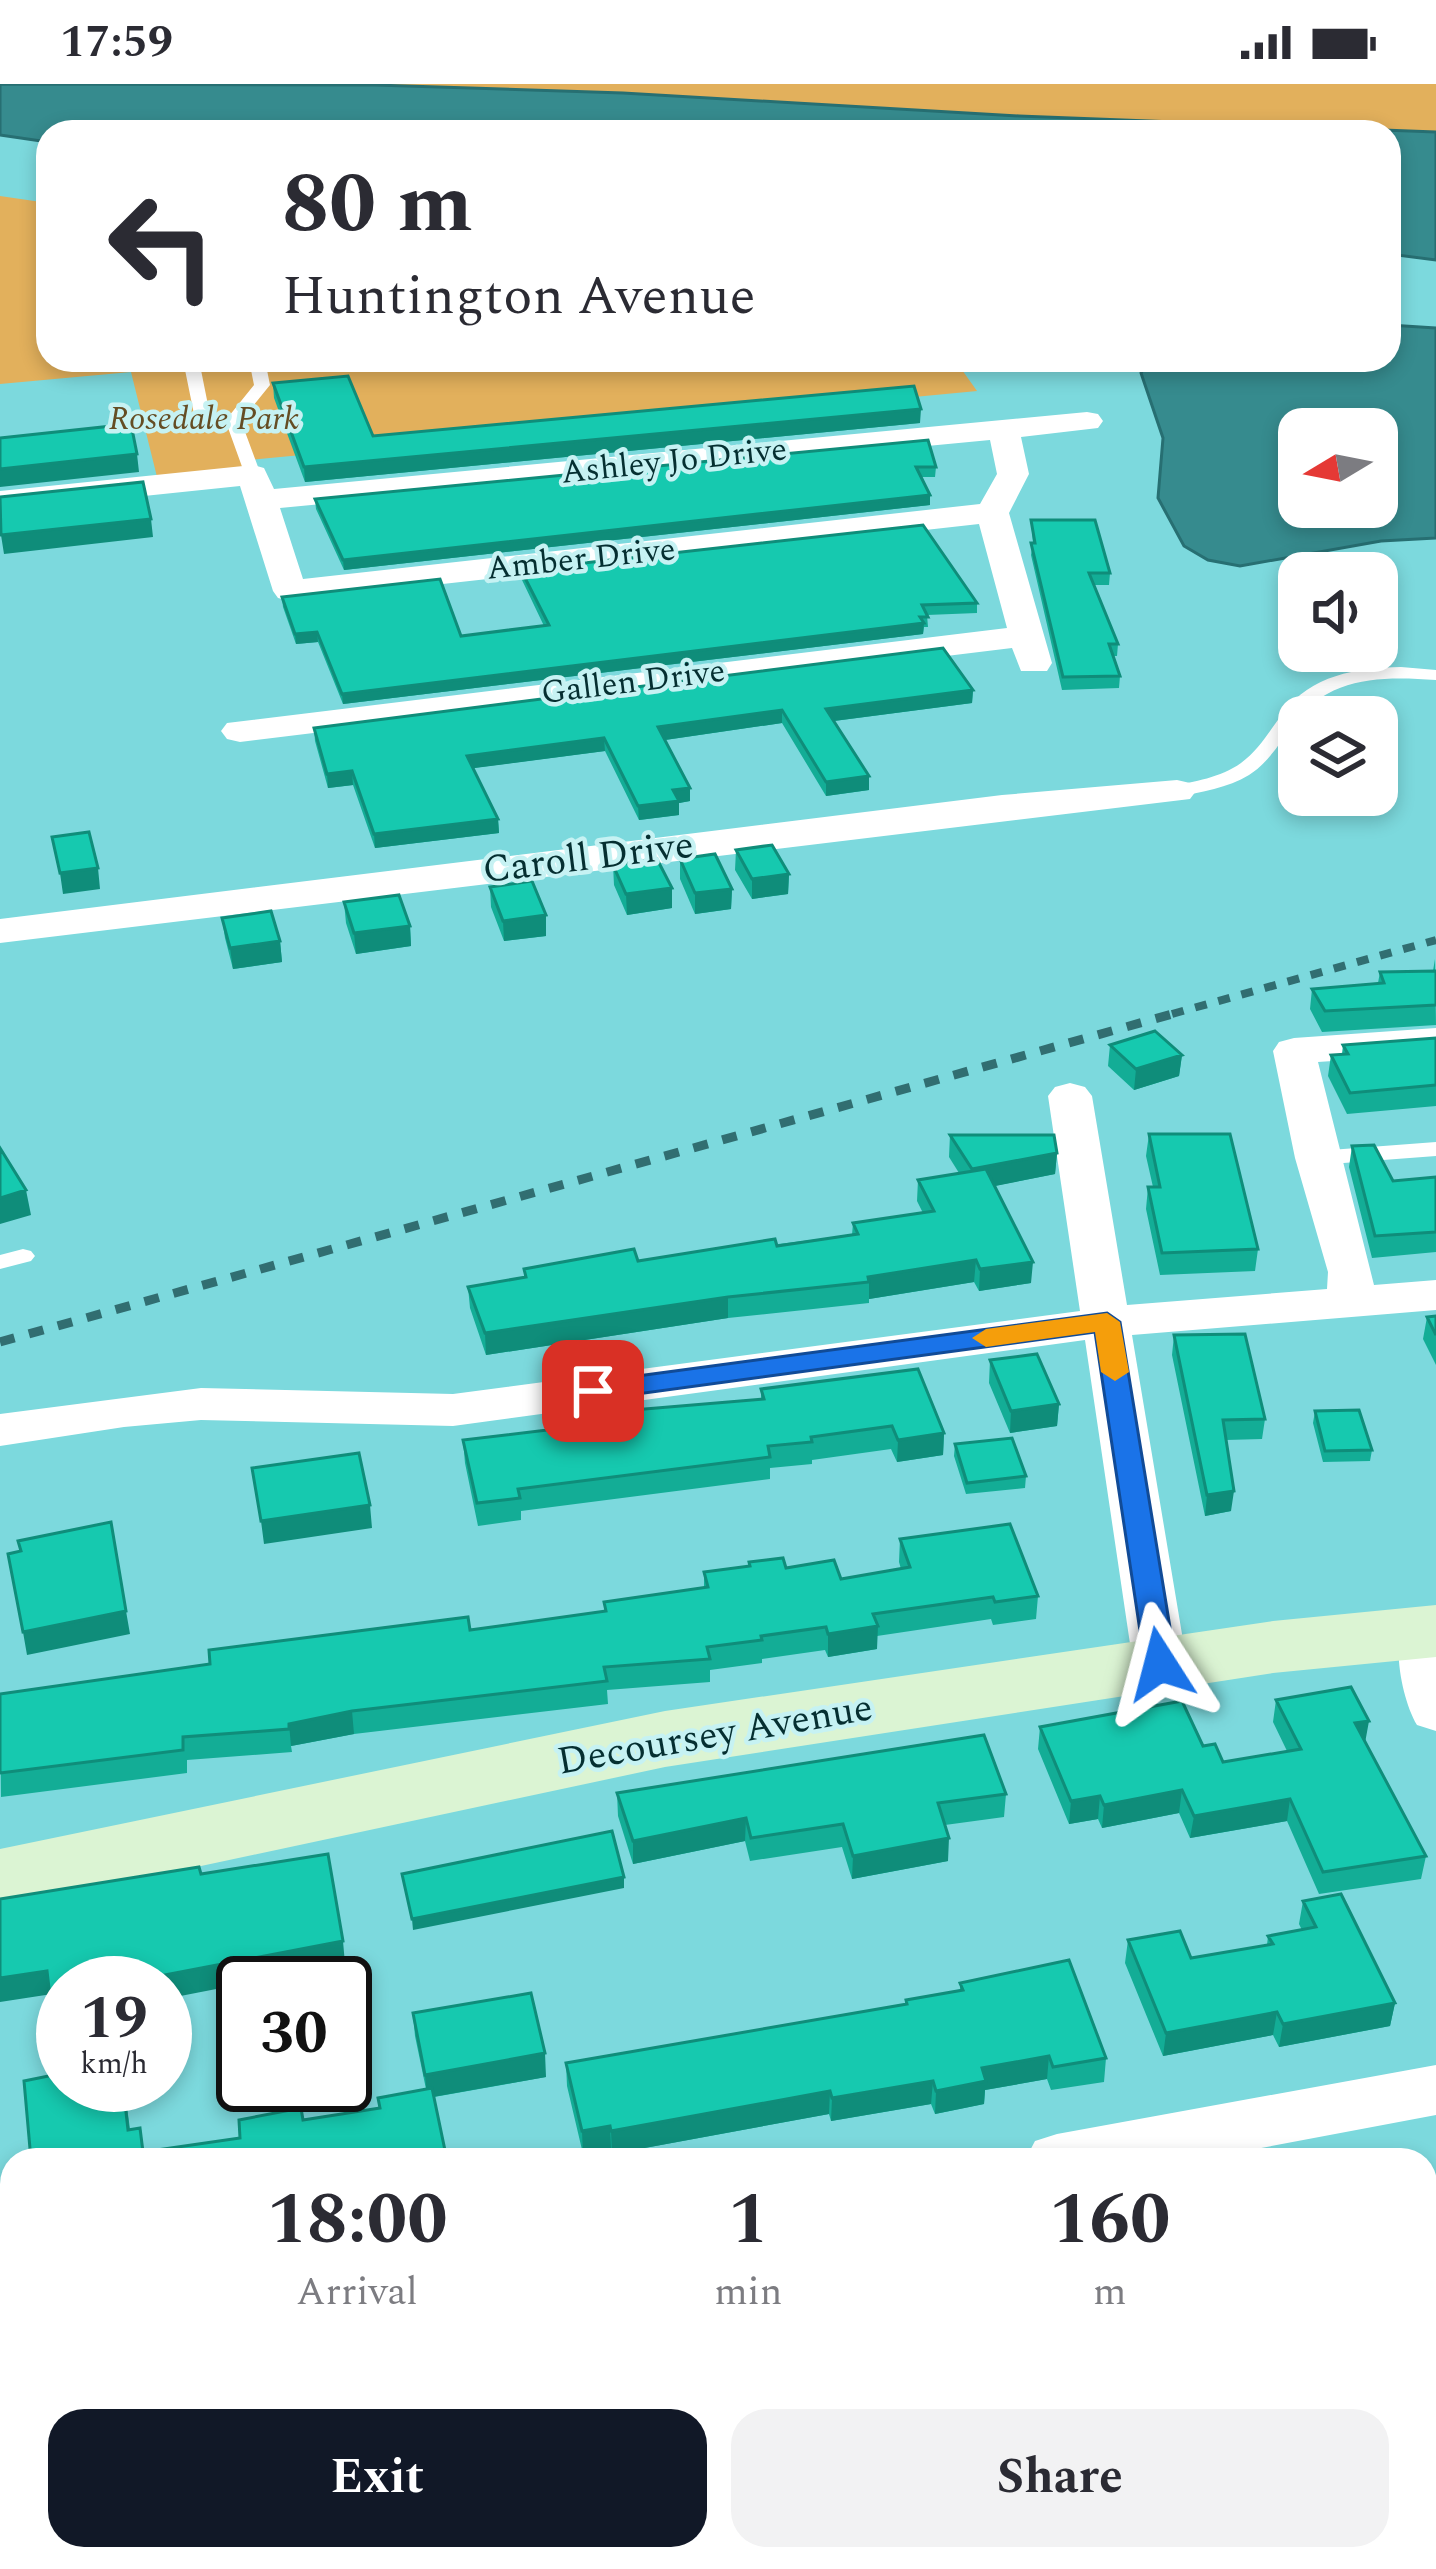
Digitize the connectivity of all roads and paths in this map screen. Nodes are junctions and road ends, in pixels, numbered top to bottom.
1 (193, 372) edge
2 (259, 372) edge
3 (233, 421) junction
4 (1087, 421) dead end
5 (1003, 429) junction
6 (257, 488) junction
7 (0, 501) edge
8 (992, 513) junction
9 (1436, 675) edge
10 (240, 731) dead end
11 (1177, 791) joint
12 (0, 931) edge
13 (1436, 1041) edge
14 (1070, 1096) dead end
15 (1436, 1149) edge
16 (1317, 1158) junction
17 (1436, 1295) edge
18 (1350, 1301) junction
19 (1107, 1322) junction
20 (0, 1430) edge
21 (1430, 1632) edge
22 (1160, 1664) junction
23 (1436, 1711) edge
24 (0, 1879) edge
25 (1436, 2090) edge
26 (1122, 2148) edge

1 - 3 lane
2 - 3 lane
3 - 6 lane
4 - 5 street, Ashley Jo Drive
5 - 6 street, Ashley Jo Drive
5 - 8 street
6 - 7 street, Ashley Jo Drive
6 - 8 street, Amber Drive
8 - 10 street, Gallen Drive
9 - 11 lane
11 - 12 street, Caroll Drive
13 - 16 street
14 - 19 street
15 - 16 lane
16 - 18 street
17 - 18 street
18 - 19 street
19 - 20 street
19 - 22 street
21 - 22 main road, Decoursey Avenue
21 - 23 street
22 - 24 main road, Decoursey Avenue
25 - 26 street

